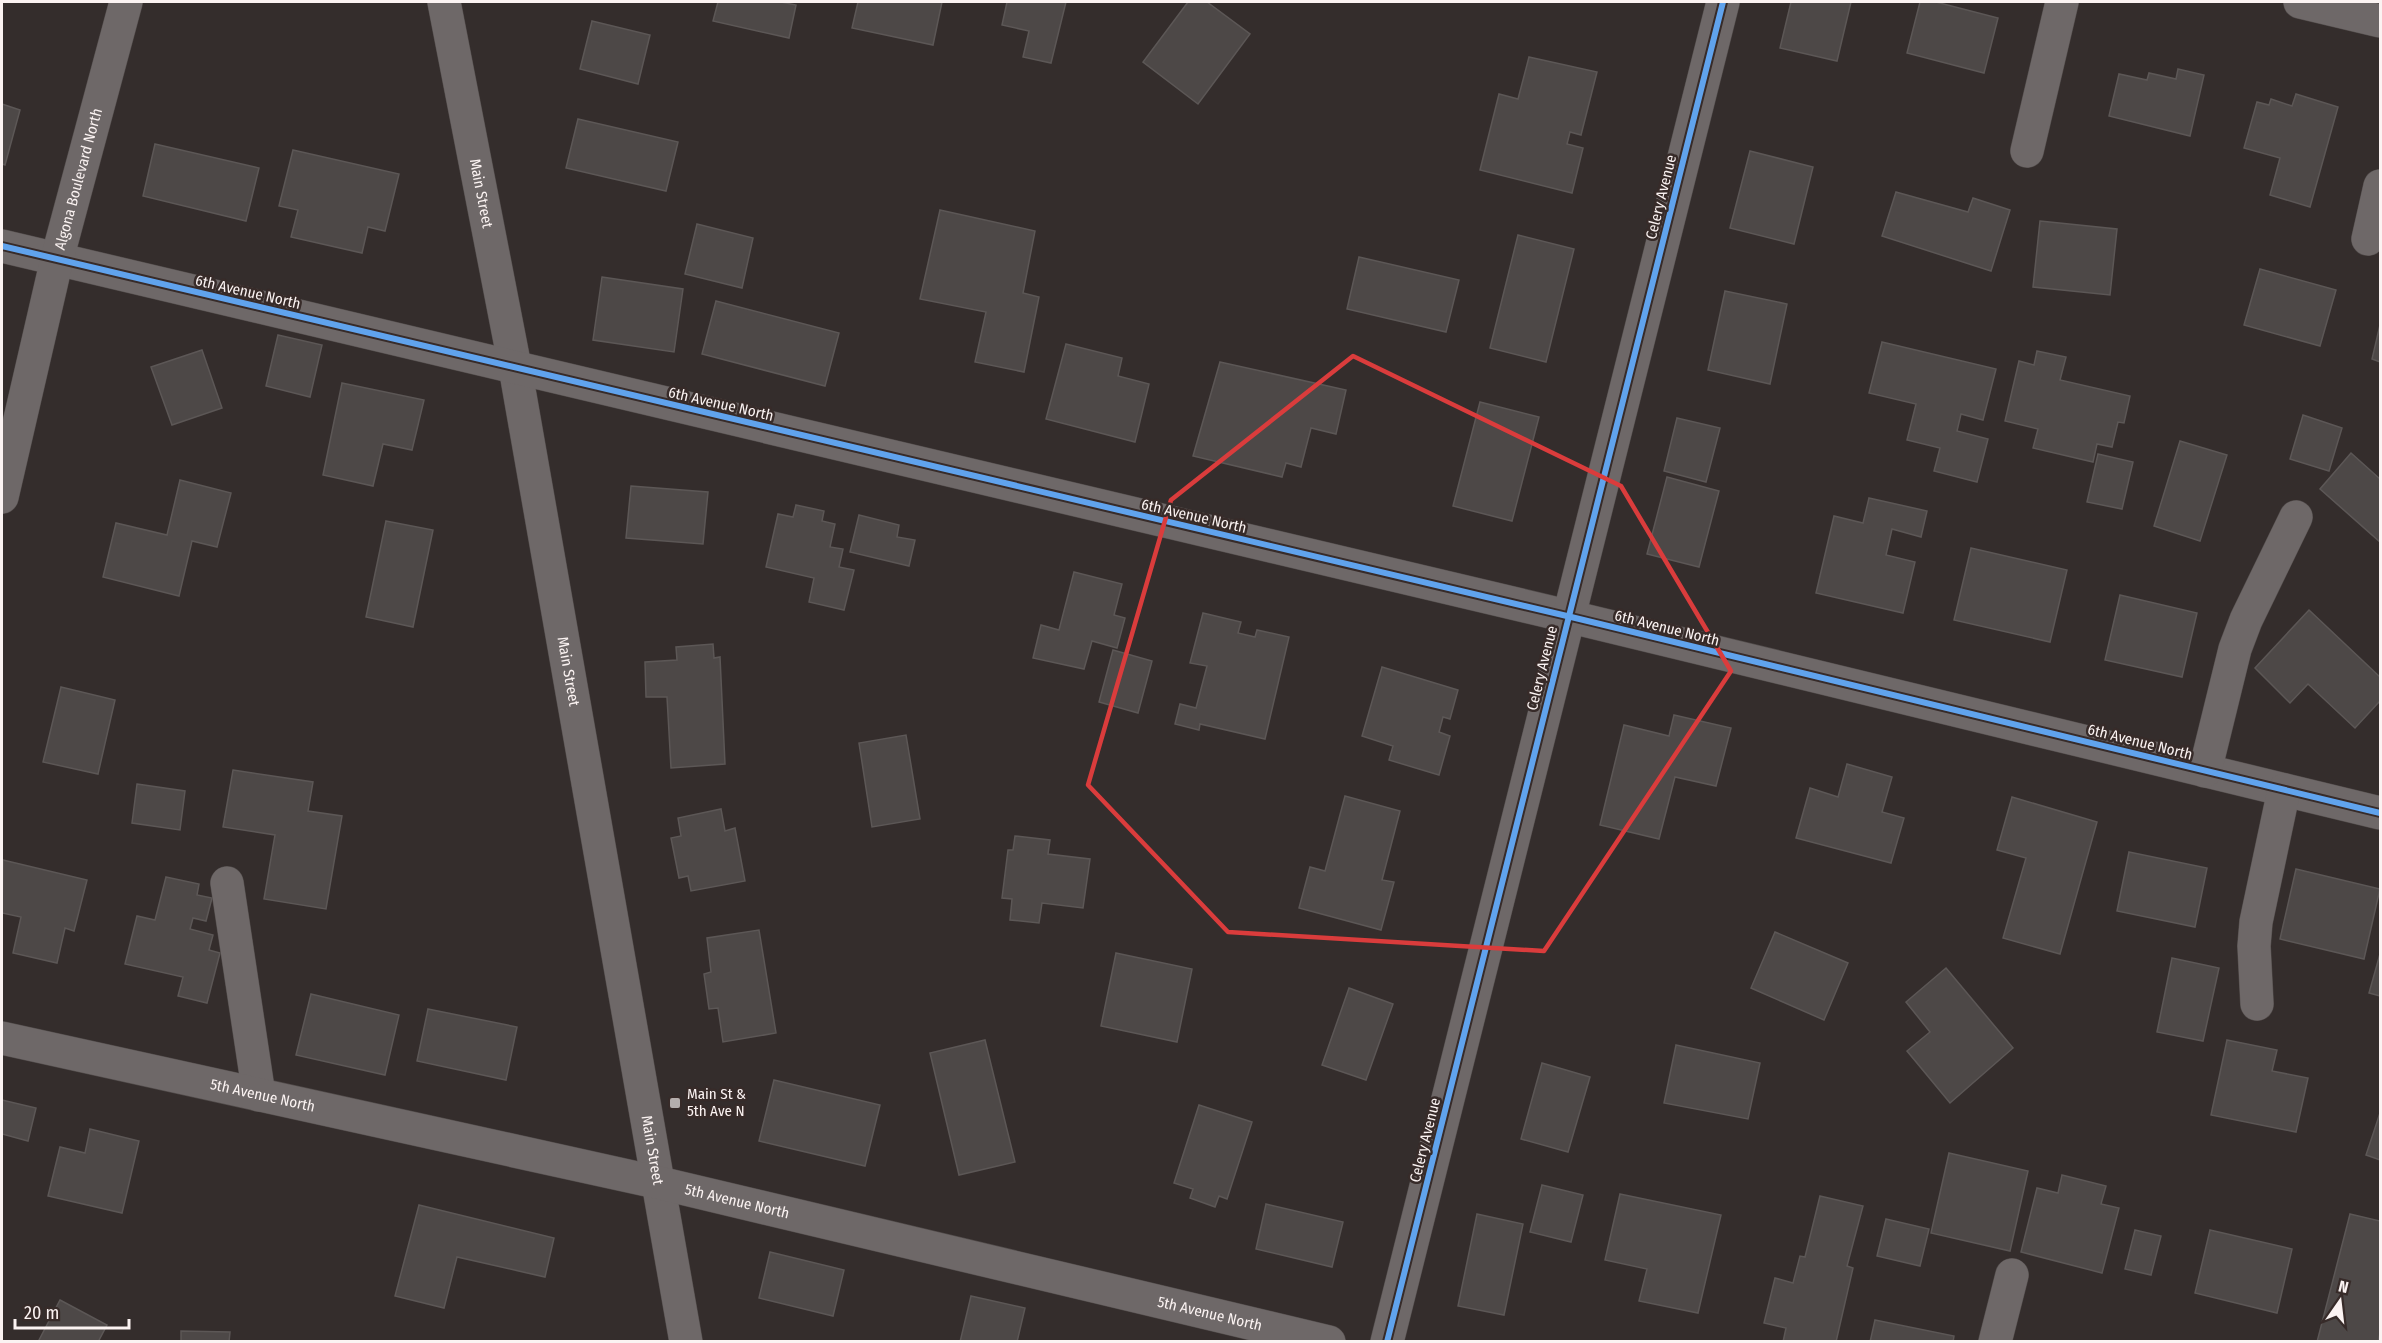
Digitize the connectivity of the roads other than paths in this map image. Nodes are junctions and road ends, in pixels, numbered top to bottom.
1 (126, 2) edge
2 (444, 2) edge
3 (1723, 2) edge
4 (2062, 2) edge
5 (2300, 2) edge
6 (2380, 21) edge
7 (2027, 151) dead end
8 (2380, 186) edge
9 (2368, 239) dead end
10 (2, 246) edge
11 (57, 259) junction
12 (515, 368) junction
13 (2, 497) edge
14 (2296, 517) dead end
15 (1567, 616) junction
16 (2205, 771) junction
17 (2284, 790) junction
18 (2380, 813) edge
19 (227, 883) dead end
20 (2257, 1004) dead end
21 (2, 1038) edge
22 (259, 1095) junction
23 (660, 1183) junction
24 (2012, 1275) dead end
25 (686, 1341) edge
26 (1329, 1341) edge
27 (1387, 1341) edge
28 (1995, 1341) edge

1 - 11 street, Algona Boulevard North
2 - 12 street, Main Street
3 - 15 street, Celery Avenue
4 - 7 street
5 - 6 street
8 - 9 street
10 - 11 street, 6th Avenue North
11 - 12 street, 6th Avenue North
11 - 13 street, Algona Boulevard North
12 - 15 street, 6th Avenue North
12 - 23 street, Main Street
14 - 16 street
15 - 16 street, 6th Avenue North
15 - 27 street, Celery Avenue
16 - 17 street, 6th Avenue North
17 - 18 street, 6th Avenue North
17 - 20 street
19 - 22 street
21 - 22 street, 5th Avenue North
22 - 23 street, 5th Avenue North
23 - 25 street, Main Street
23 - 26 street, 5th Avenue North
24 - 28 street

